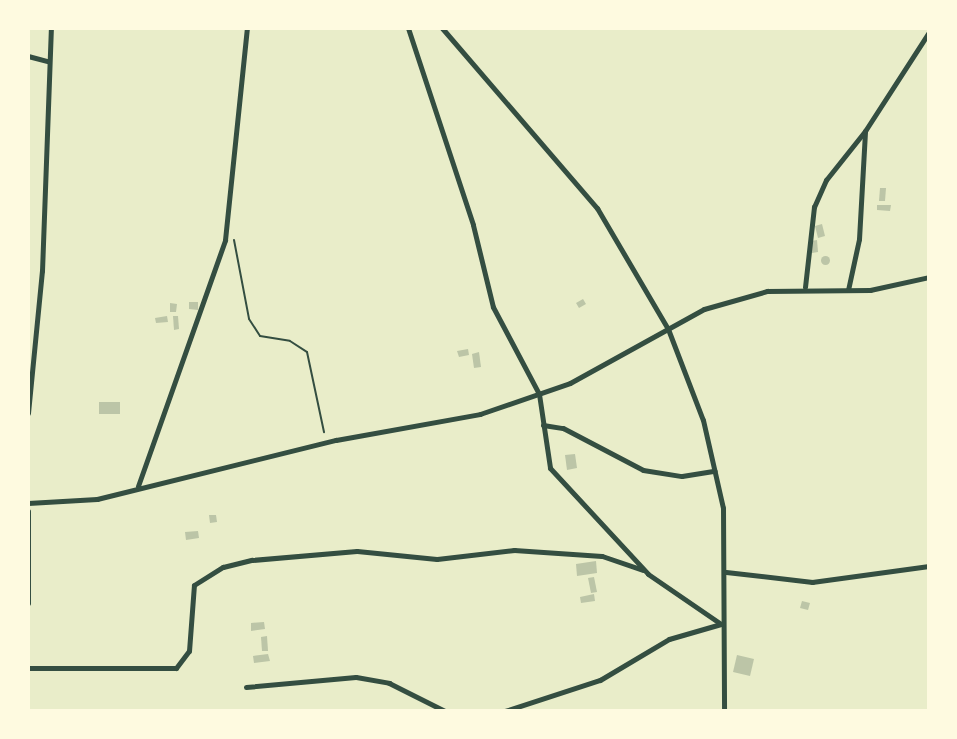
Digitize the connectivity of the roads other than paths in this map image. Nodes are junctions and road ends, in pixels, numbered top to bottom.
1 (51, 28) edge
2 (247, 28) edge
3 (408, 28) edge
4 (442, 28) edge
5 (929, 33) edge
6 (28, 56) edge
7 (47, 61) junction
8 (865, 131) junction
9 (929, 277) edge
10 (805, 288) junction
11 (848, 290) junction
12 (668, 329) junction
13 (539, 394) junction
14 (28, 413) edge
15 (544, 425) junction
16 (715, 471) junction
17 (138, 486) junction
18 (28, 503) edge
19 (28, 511) edge
20 (929, 566) edge
21 (643, 570) junction
22 (726, 572) junction
23 (28, 603) edge
24 (721, 624) junction
25 (28, 668) edge
26 (246, 687) dead end
27 (445, 711) edge
28 (505, 711) edge
29 (724, 711) edge

1 - 7 street
2 - 17 street
3 - 13 street
4 - 12 street
5 - 8 street
6 - 7 street
7 - 14 street
8 - 10 street
8 - 11 street
9 - 11 street
10 - 11 street
10 - 12 street
12 - 13 street
12 - 16 street
13 - 15 street
13 - 17 street
15 - 16 street
15 - 21 street
16 - 22 street
17 - 18 street
19 - 23 street
20 - 22 street
21 - 24 street
21 - 25 street
22 - 24 street
24 - 28 street
24 - 29 street
26 - 27 street

